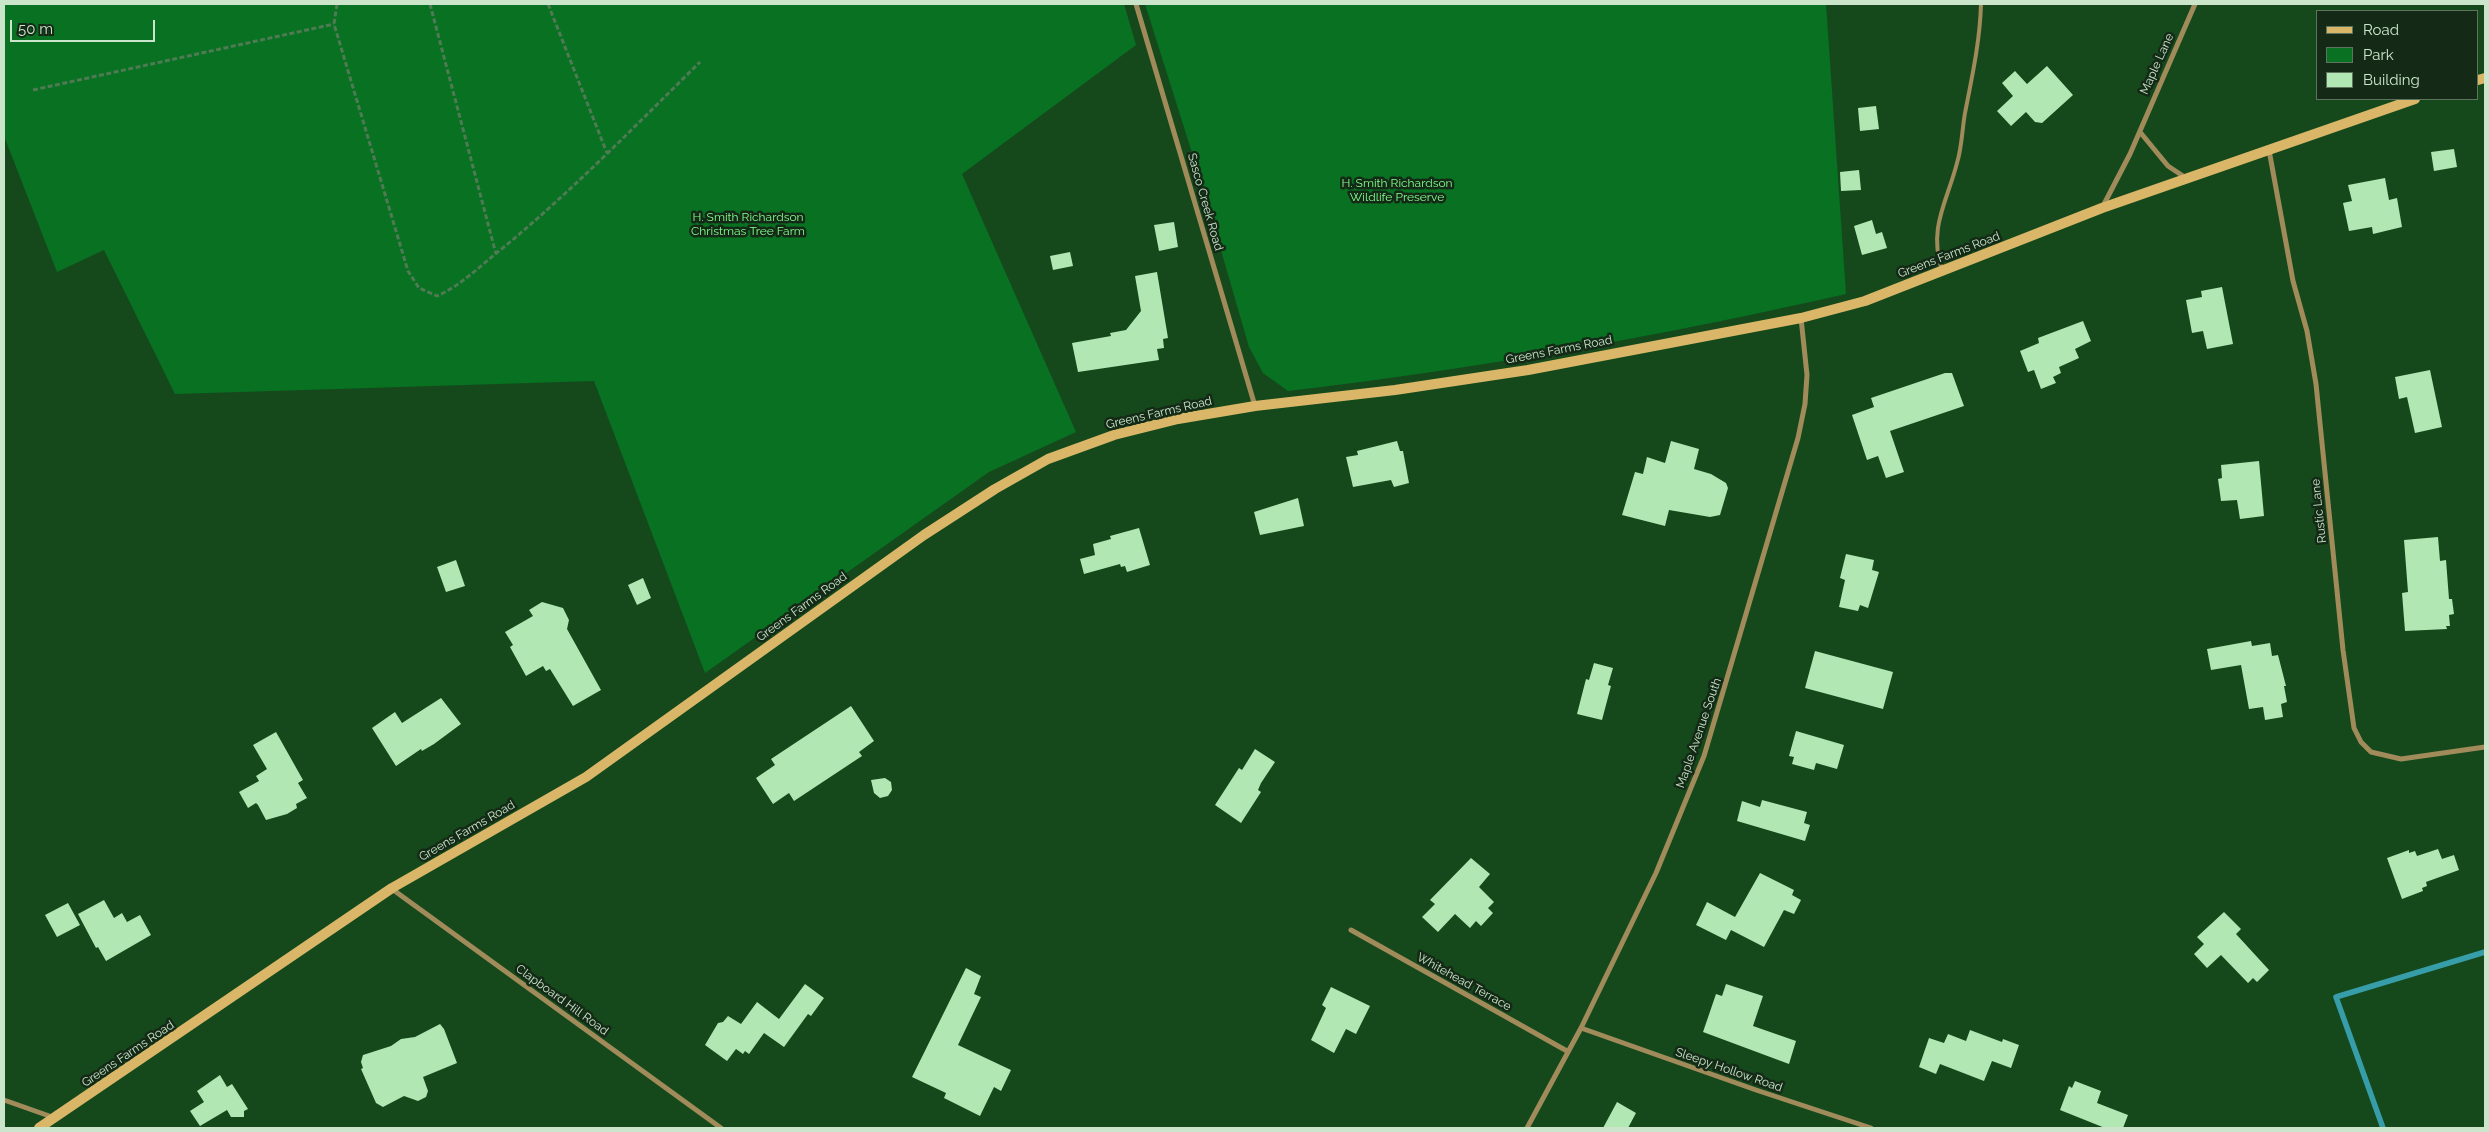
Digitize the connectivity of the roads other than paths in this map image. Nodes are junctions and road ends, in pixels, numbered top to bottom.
1 (1136, 4) edge
2 (1981, 4) edge
3 (2195, 4) edge
4 (2412, 100) edge
5 (2140, 132) junction
6 (2269, 150) junction
7 (2186, 178) junction
8 (2102, 208) junction
9 (1942, 272) junction
10 (1801, 318) junction
11 (1255, 406) junction
12 (2485, 747) edge
13 (392, 888) junction
14 (1351, 930) dead end
15 (1581, 1028) junction
16 (1567, 1052) junction
17 (4, 1100) edge
18 (57, 1118) junction
19 (39, 1128) edge
20 (721, 1128) edge
21 (1527, 1128) edge
22 (1871, 1128) edge

1 - 11 street, Sasco Creek Road
2 - 9 lane
3 - 5 street, Maple Lane
4 - 6 street, Greens Farms Road
5 - 7 street
5 - 8 street, Maple Lane
6 - 7 street, Greens Farms Road
6 - 12 street, Rustic Lane
7 - 8 street, Greens Farms Road
8 - 9 street, Greens Farms Road
9 - 10 street, Greens Farms Road
10 - 11 street, Greens Farms Road
10 - 15 street, Maple Avenue South
11 - 13 street, Greens Farms Road
13 - 18 street, Greens Farms Road
13 - 20 street, Clapboard Hill Road
14 - 16 street, Whitehead Terrace
15 - 16 street, Maple Avenue South
15 - 22 street, Sleepy Hollow Road
16 - 21 street, Maple Avenue South
17 - 18 street
18 - 19 street, Greens Farms Road

